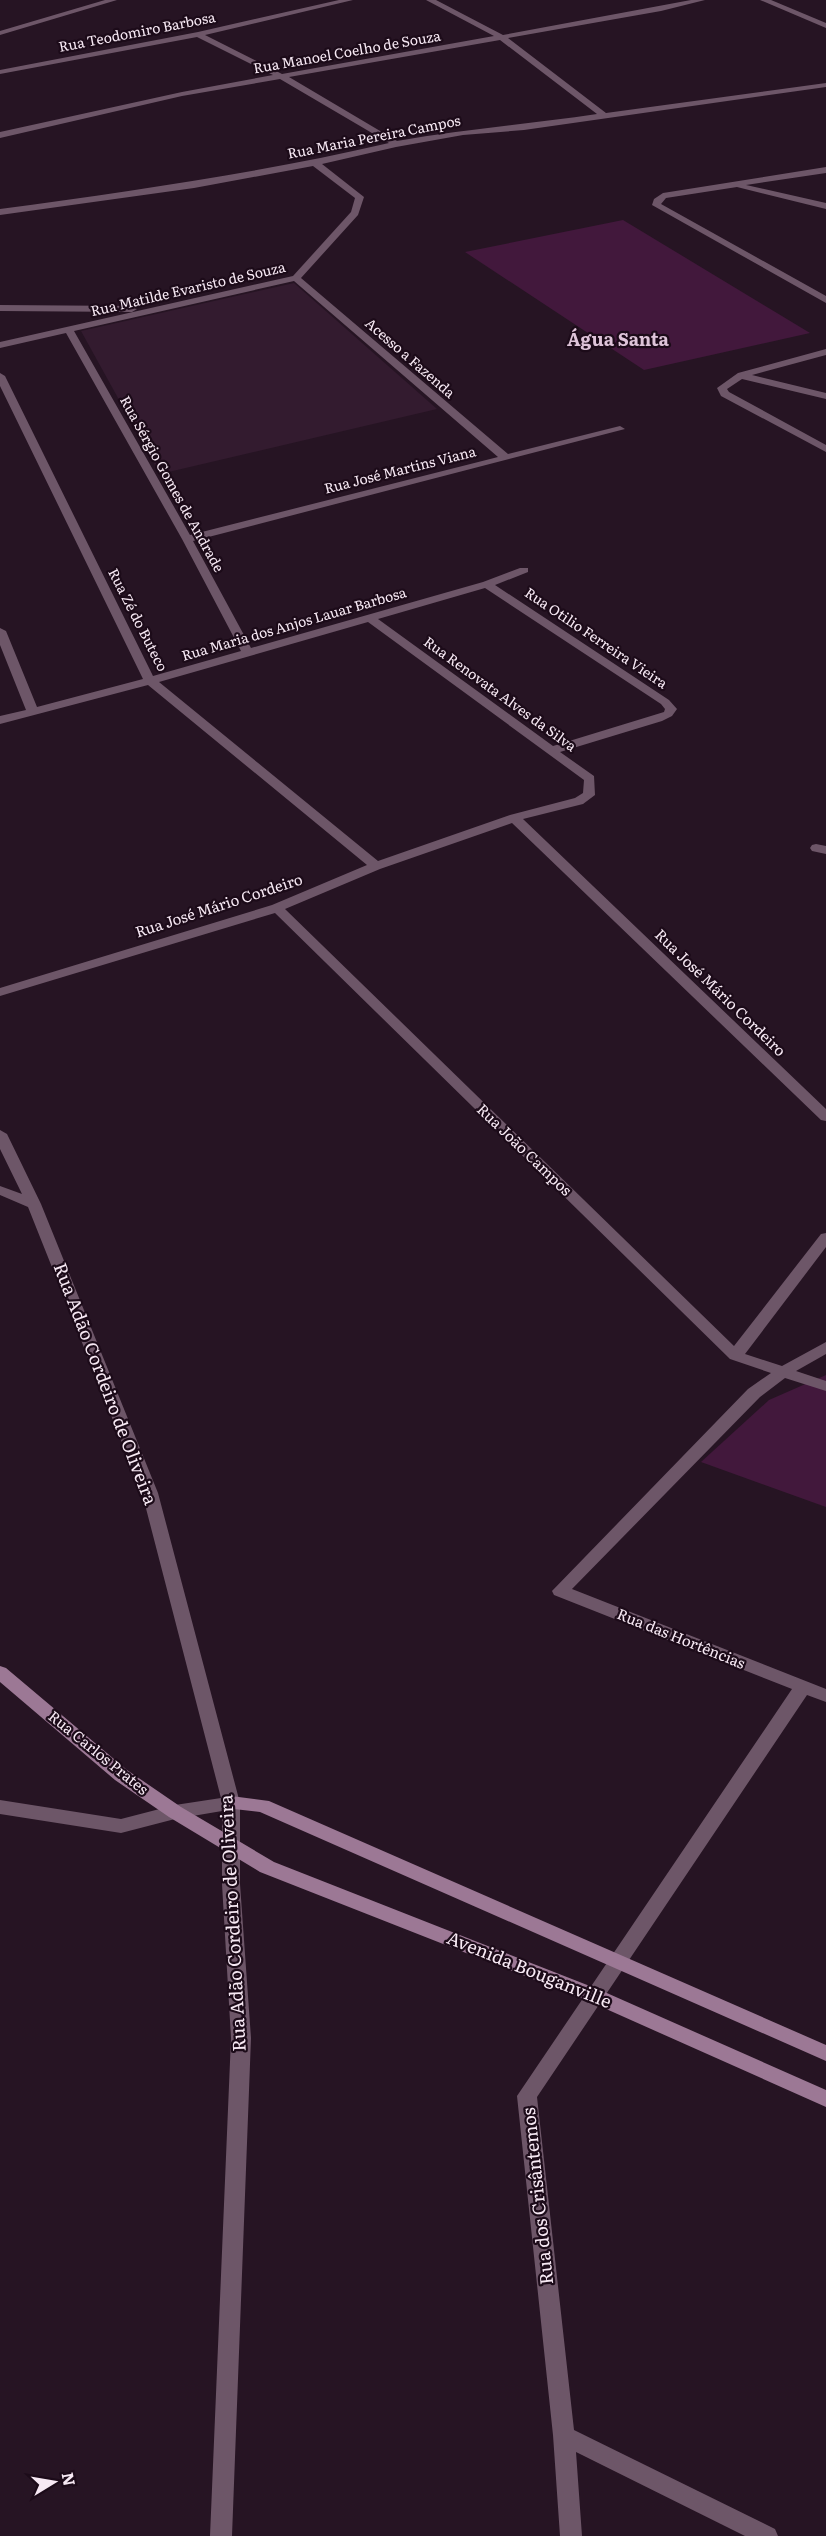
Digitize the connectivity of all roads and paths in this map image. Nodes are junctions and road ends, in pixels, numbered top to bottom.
1 (112, 0) edge
2 (349, 0) edge
3 (430, 0) edge
4 (700, 0) edge
5 (764, 0) edge
6 (826, 26) edge
7 (0, 33) edge
8 (198, 34) junction
9 (503, 38) junction
10 (0, 72) edge
11 (282, 77) junction
12 (826, 85) edge
13 (603, 115) junction
14 (0, 135) edge
15 (396, 144) junction
16 (315, 163) junction
17 (826, 171) edge
18 (731, 185) junction
19 (826, 206) edge
20 (0, 212) edge
21 (296, 278) junction
22 (826, 300) edge
23 (0, 308) edge
24 (156, 309) junction
25 (69, 330) junction
26 (0, 345) edge
27 (826, 352) edge
28 (741, 375) junction
29 (0, 376) edge
30 (826, 396) edge
31 (620, 429) dead end
32 (826, 449) edge
33 (506, 458) junction
34 (188, 539) junction
35 (524, 570) dead end
36 (487, 584) junction
37 (370, 618) junction
38 (0, 631) edge
39 (248, 653) junction
40 (150, 681) junction
41 (33, 712) junction
42 (0, 720) edge
43 (553, 750) junction
44 (579, 801) joint
45 (514, 818) junction
46 (376, 866) junction
47 (277, 908) junction
48 (0, 992) edge
49 (826, 1117) edge
50 (0, 1134) edge
51 (0, 1190) edge
52 (34, 1204) junction
53 (826, 1237) edge
54 (826, 1347) edge
55 (735, 1356) junction
56 (783, 1372) junction
57 (826, 1386) edge
58 (0, 1672) edge
59 (803, 1687) junction
60 (826, 1696) edge
61 (231, 1803) junction
62 (0, 1807) edge
63 (175, 1812) junction
64 (232, 1845) junction
65 (618, 1962) junction
66 (593, 1995) junction
67 (826, 2054) edge
68 (826, 2099) edge
69 (564, 2434) junction
70 (221, 2536) edge
71 (571, 2536) edge
72 (767, 2536) edge

1 - 7 street
2 - 8 street, Rua Teodomiro Barbosa
3 - 9 street
4 - 9 street, Rua Manoel Coelho de Souza
5 - 6 street
8 - 10 street, Rua Teodomiro Barbosa
8 - 11 street
9 - 11 street, Rua Manoel Coelho de Souza
9 - 13 street
11 - 14 street, Rua Manoel Coelho de Souza
11 - 15 street
12 - 13 street, Rua Maria Pereira Campos
13 - 15 street, Rua Maria Pereira Campos
15 - 16 street, Rua Maria Pereira Campos
16 - 20 street, Rua Maria Pereira Campos
16 - 21 street, Rua Matilde Evaristo de Souza
17 - 18 street
18 - 19 street
18 - 22 street
21 - 24 street, Rua Matilde Evaristo de Souza
21 - 33 street, Acesso a Fazenda
23 - 24 street
24 - 25 street, Rua Matilde Evaristo de Souza
25 - 26 street, Rua Matilde Evaristo de Souza
25 - 34 street, Rua Sérgio Gomes de Andrade
27 - 28 street
28 - 30 street
28 - 32 street
29 - 40 street, Rua Zé do Buteco
31 - 33 street, Rua José Martins Viana
33 - 34 street, Rua José Martins Viana
34 - 39 street, Rua Sérgio Gomes de Andrade
35 - 36 street, Rua Maria dos Anjos Lauar Barbosa
36 - 37 street, Rua Maria dos Anjos Lauar Barbosa
36 - 43 street, Rua Otilio Ferreira Vieira
37 - 39 street, Rua Maria dos Anjos Lauar Barbosa
37 - 43 street, Rua Renovata Alves da Silva
38 - 41 street
39 - 40 street, Rua Maria dos Anjos Lauar Barbosa
40 - 41 street, Rua Maria dos Anjos Lauar Barbosa
40 - 46 street, Rua Zé do Buteco
41 - 42 street, Rua Maria dos Anjos Lauar Barbosa
43 - 44 street, Rua Renovata Alves da Silva
44 - 45 street, Rua José Mário Cordeiro
45 - 46 street, Rua José Mário Cordeiro
45 - 49 street, Rua José Mário Cordeiro
46 - 47 street, Rua José Mário Cordeiro
47 - 48 street, Rua José Mário Cordeiro
47 - 55 street, Rua João Campos
50 - 52 street, Rua Adão Cordeiro de Oliveira
51 - 52 street
52 - 61 street, Rua Adão Cordeiro de Oliveira
53 - 55 street
54 - 56 street
55 - 56 street, Rua João Campos
56 - 57 street, Rua João Campos
56 - 59 street, Rua das Hortências
58 - 63 street, Rua Carlos Prates
59 - 60 street, Rua das Hortências
59 - 65 street, Rua dos Crisântemos
61 - 63 street
61 - 64 street, Rua Adão Cordeiro de Oliveira
61 - 65 street
62 - 63 street
63 - 64 street, Rua Carlos Prates
64 - 66 street, Avenida Bouganville
64 - 70 street, Rua Adão Cordeiro de Oliveira
65 - 66 street, Rua dos Crisântemos
65 - 67 street
66 - 68 street, Avenida Bouganville
66 - 69 street, Rua dos Crisântemos
69 - 71 street, Rua dos Crisântemos
69 - 72 street

